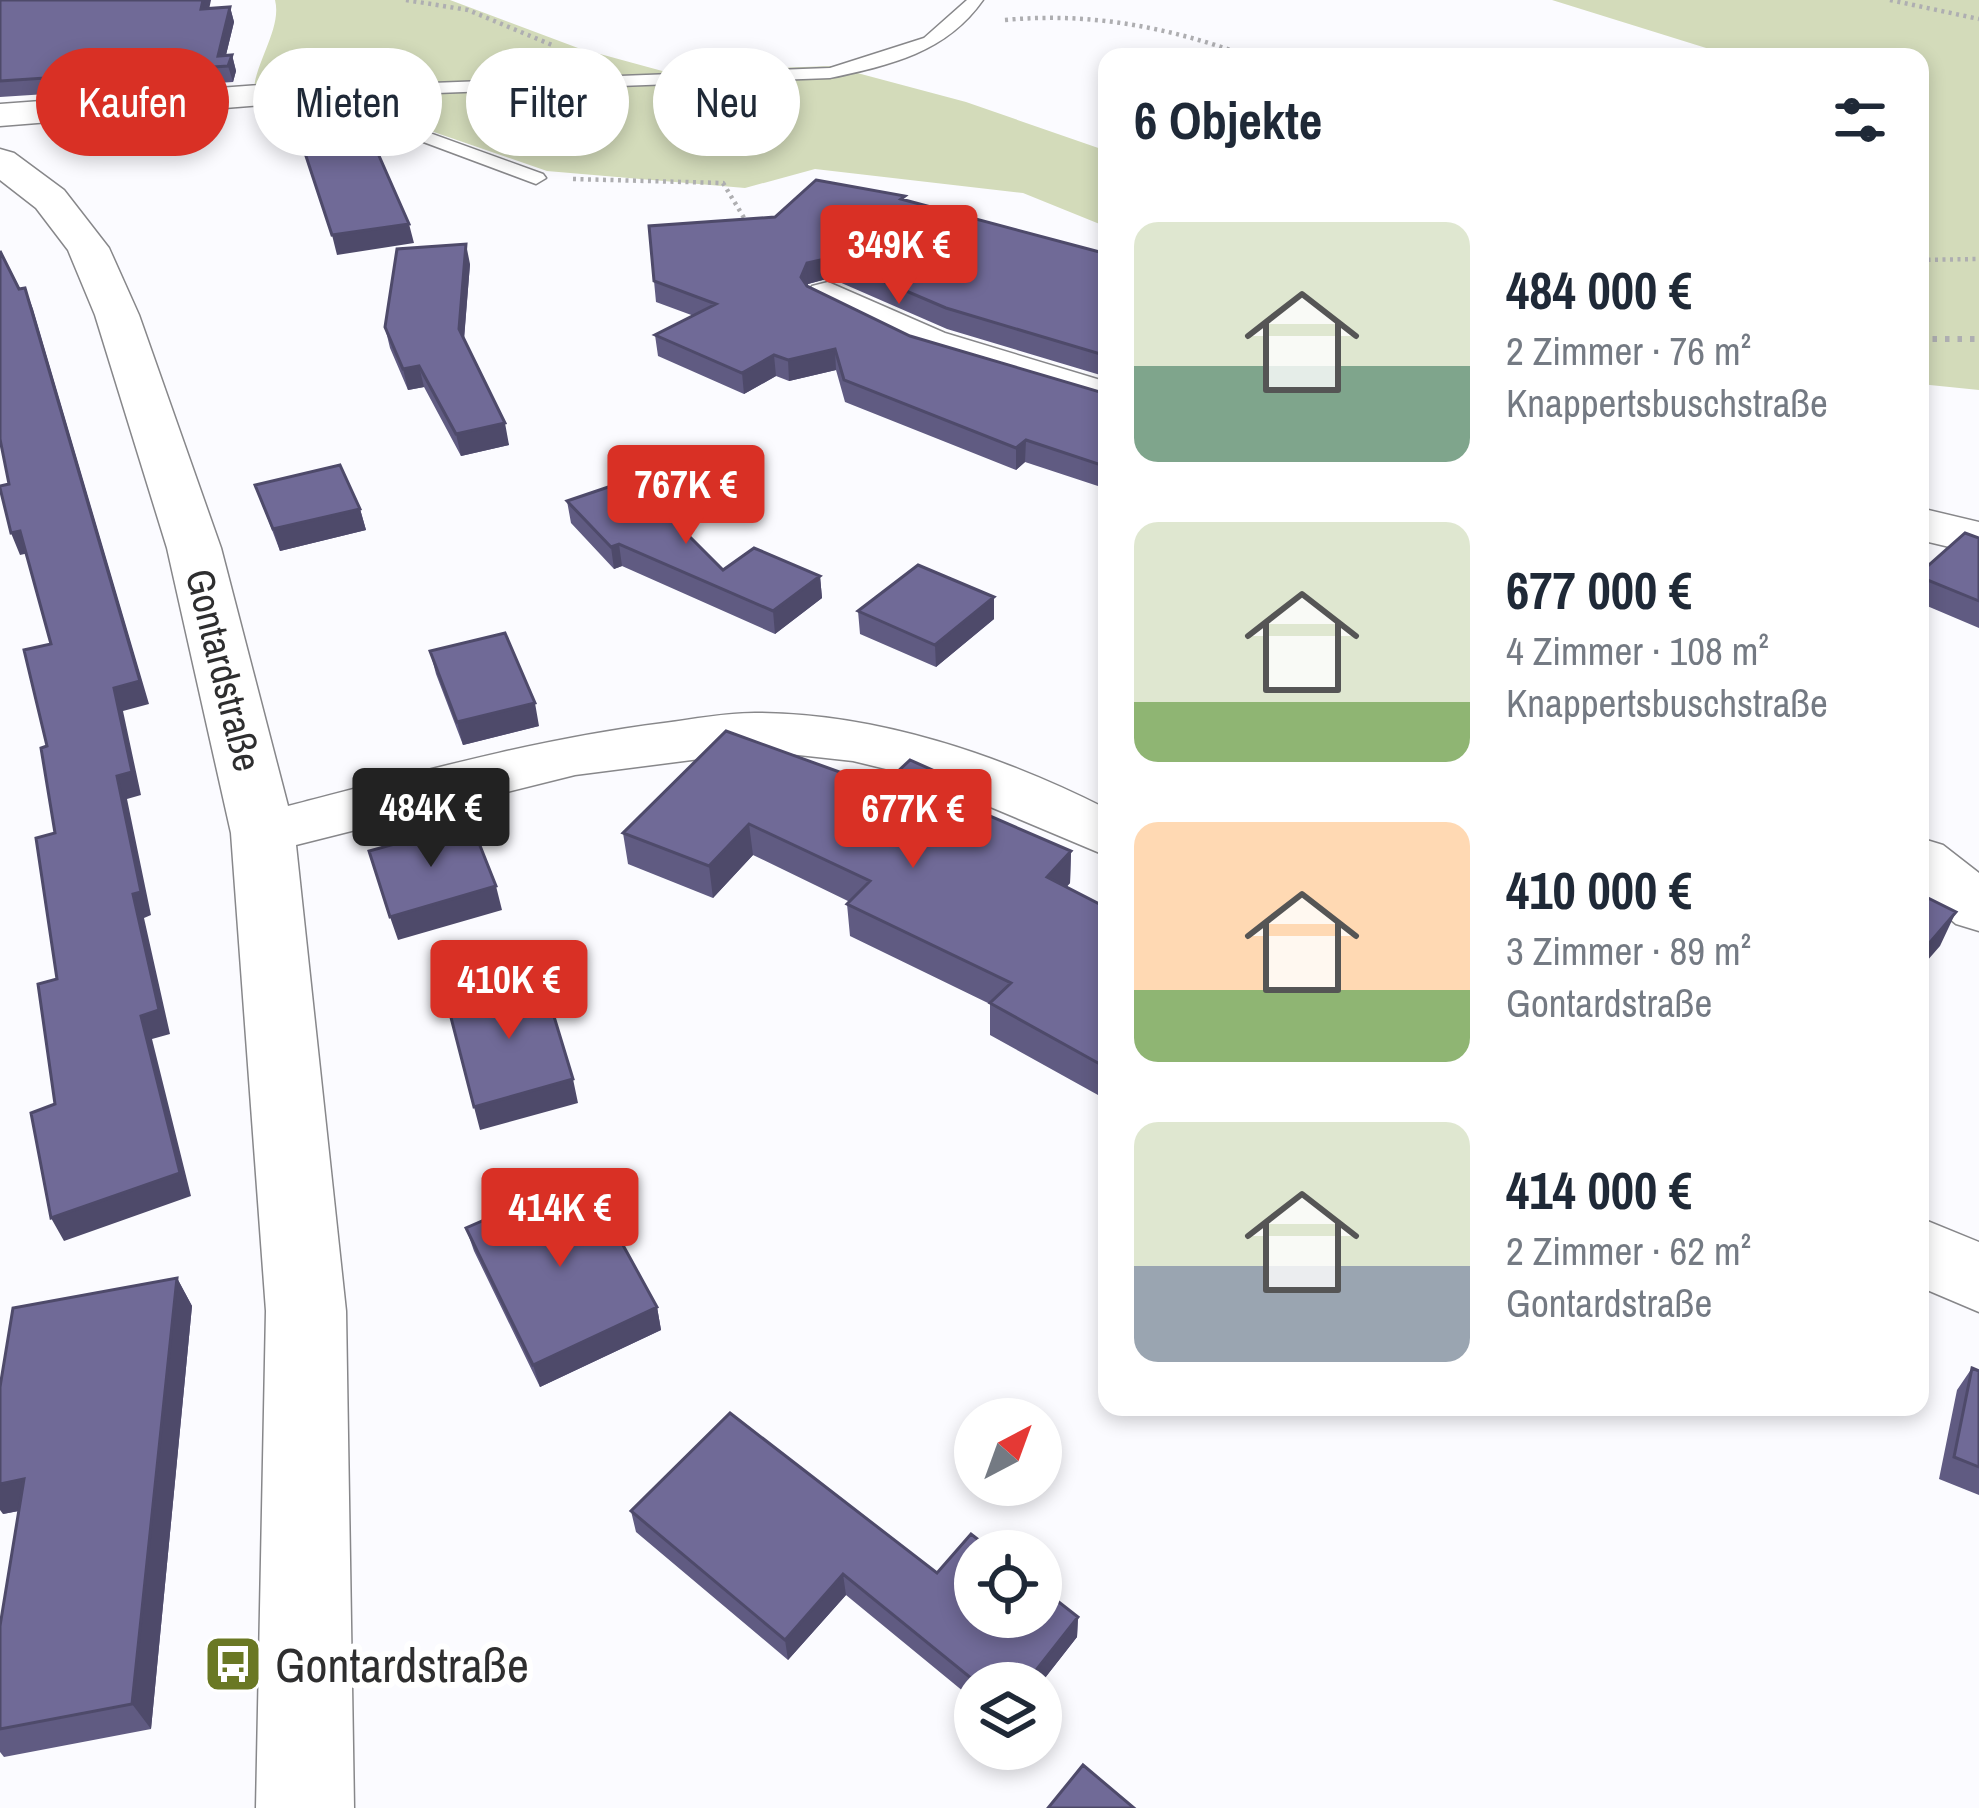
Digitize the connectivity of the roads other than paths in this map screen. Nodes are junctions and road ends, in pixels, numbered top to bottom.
1 (976, 0) edge
2 (442, 88) edge
3 (253, 97) edge
4 (0, 115) edge
5 (442, 144) edge
6 (0, 161) edge
7 (536, 178) road end
8 (828, 295) edge
9 (1098, 394) edge
10 (1929, 526) edge
11 (1979, 538) edge
12 (1098, 831) edge
13 (263, 833) junction
14 (1929, 867) edge
15 (1979, 908) edge
16 (1929, 1254) edge
17 (1979, 1279) edge
18 (305, 1808) edge

1 - 2 lane
3 - 4 street
5 - 7 lane
6 - 13 street, Gontardstraße
8 - 9 street
10 - 11 street
12 - 13 street
13 - 18 street, Gontardstraße
14 - 15 street
16 - 17 street

